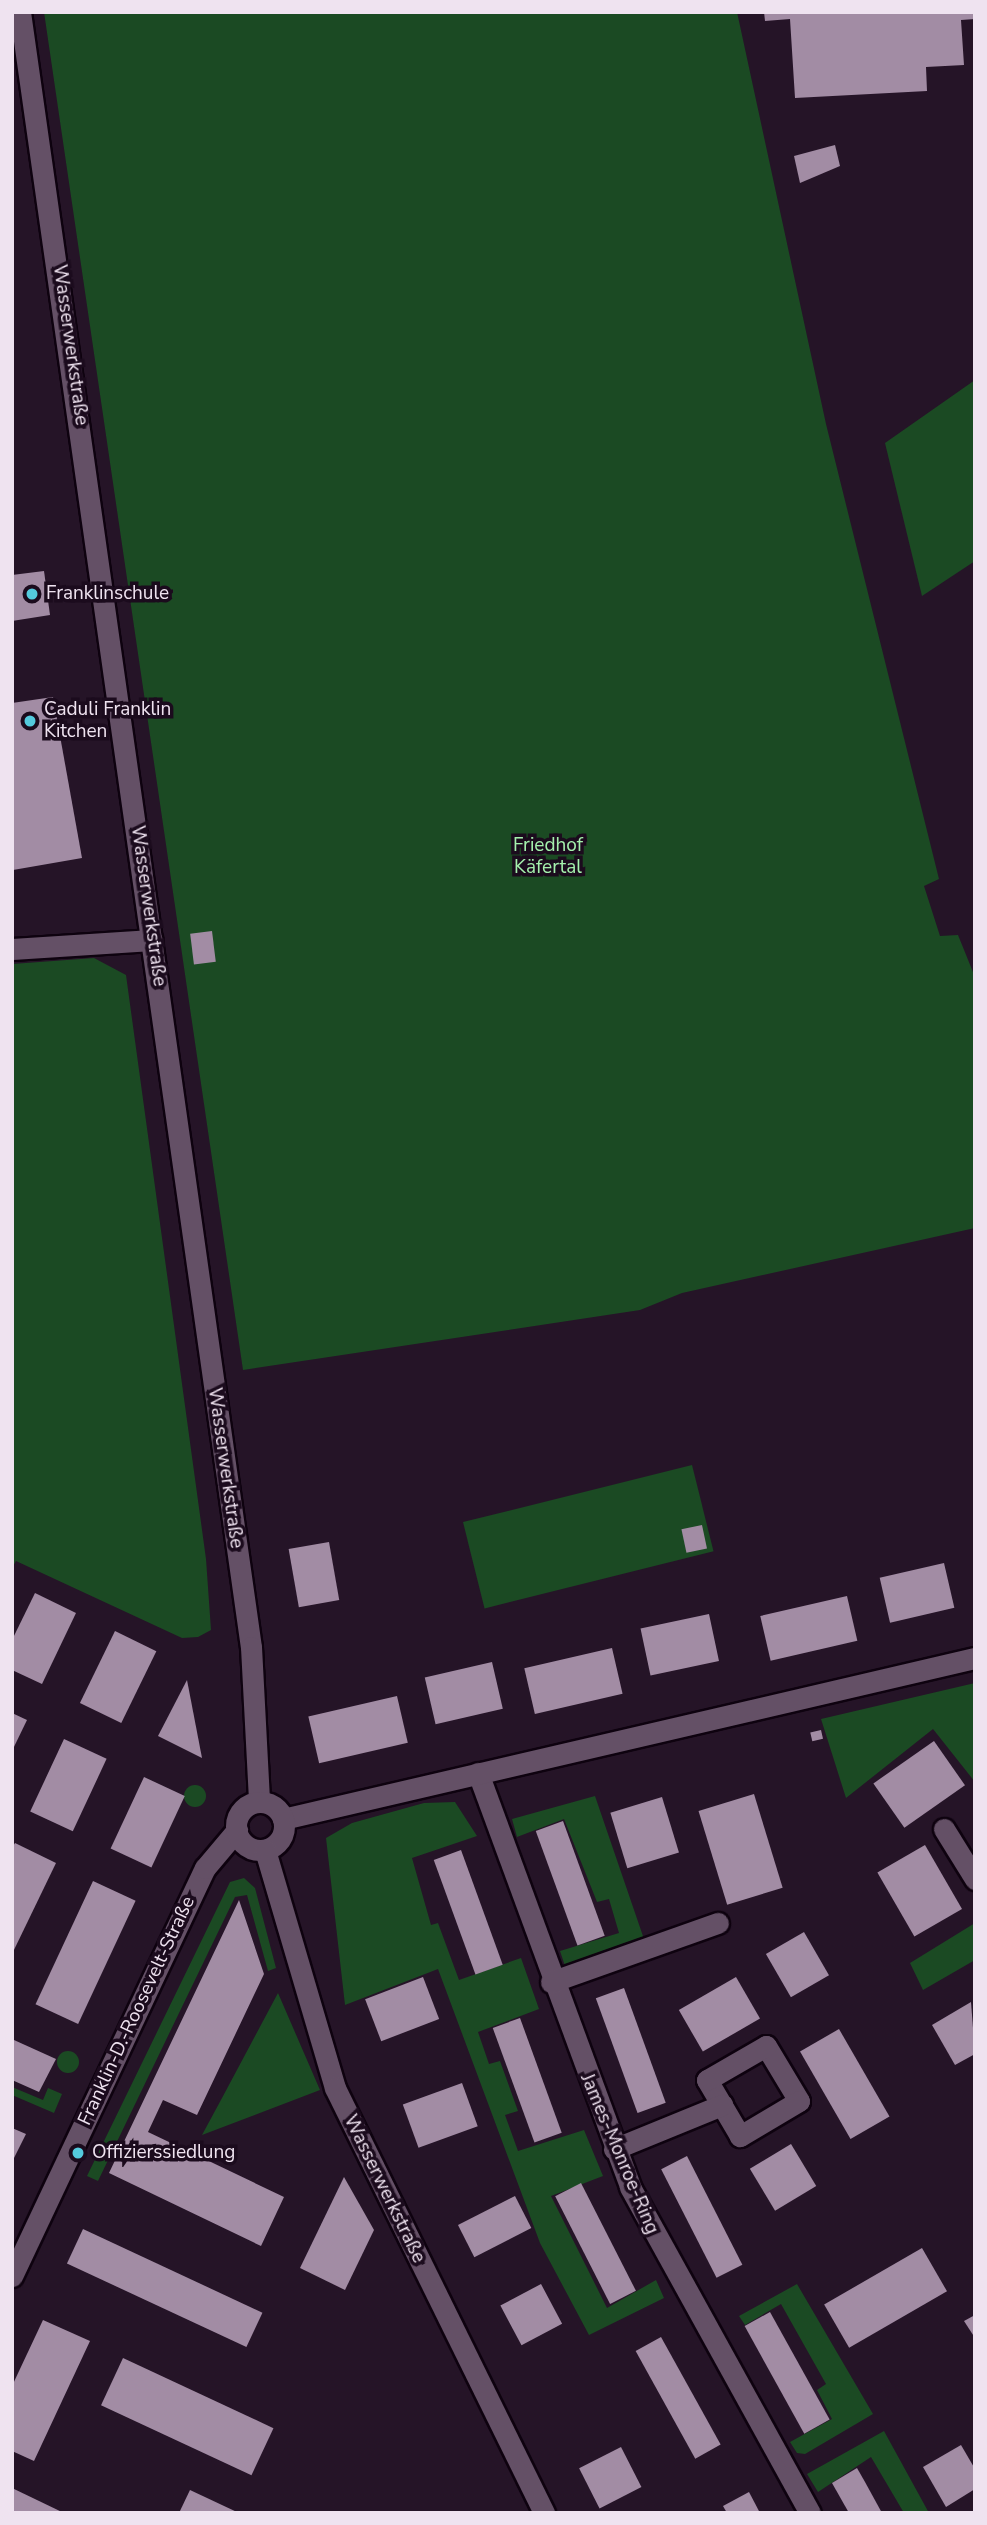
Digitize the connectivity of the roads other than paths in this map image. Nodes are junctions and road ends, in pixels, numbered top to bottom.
1 (20, 12) edge
2 (152, 940) junction
3 (12, 948) edge
4 (975, 1658) edge
5 (478, 1773) junction
6 (259, 1802) junction
7 (284, 1819) junction
8 (944, 1829) dead end
9 (237, 1830) junction
10 (265, 1850) junction
11 (975, 1879) edge
12 (718, 1923) dead end
13 (551, 1982) junction
14 (722, 2105) junction
15 (614, 2149) junction
16 (12, 2276) edge
17 (544, 2513) edge
18 (810, 2513) edge

1 - 2 street, Wasserwerkstraße
2 - 3 street
2 - 6 street, Wasserwerkstraße
4 - 5 street
5 - 7 street
5 - 13 street, James-Monroe-Ring
6 - 7 street
6 - 9 street
7 - 10 street
8 - 11 street
9 - 10 street
9 - 16 street, Franklin-D.-Roosevelt-Straße
10 - 17 street, Wasserwerkstraße
12 - 13 street
13 - 15 street, James-Monroe-Ring
14 - 14 street
14 - 15 street
15 - 18 street, James-Monroe-Ring

